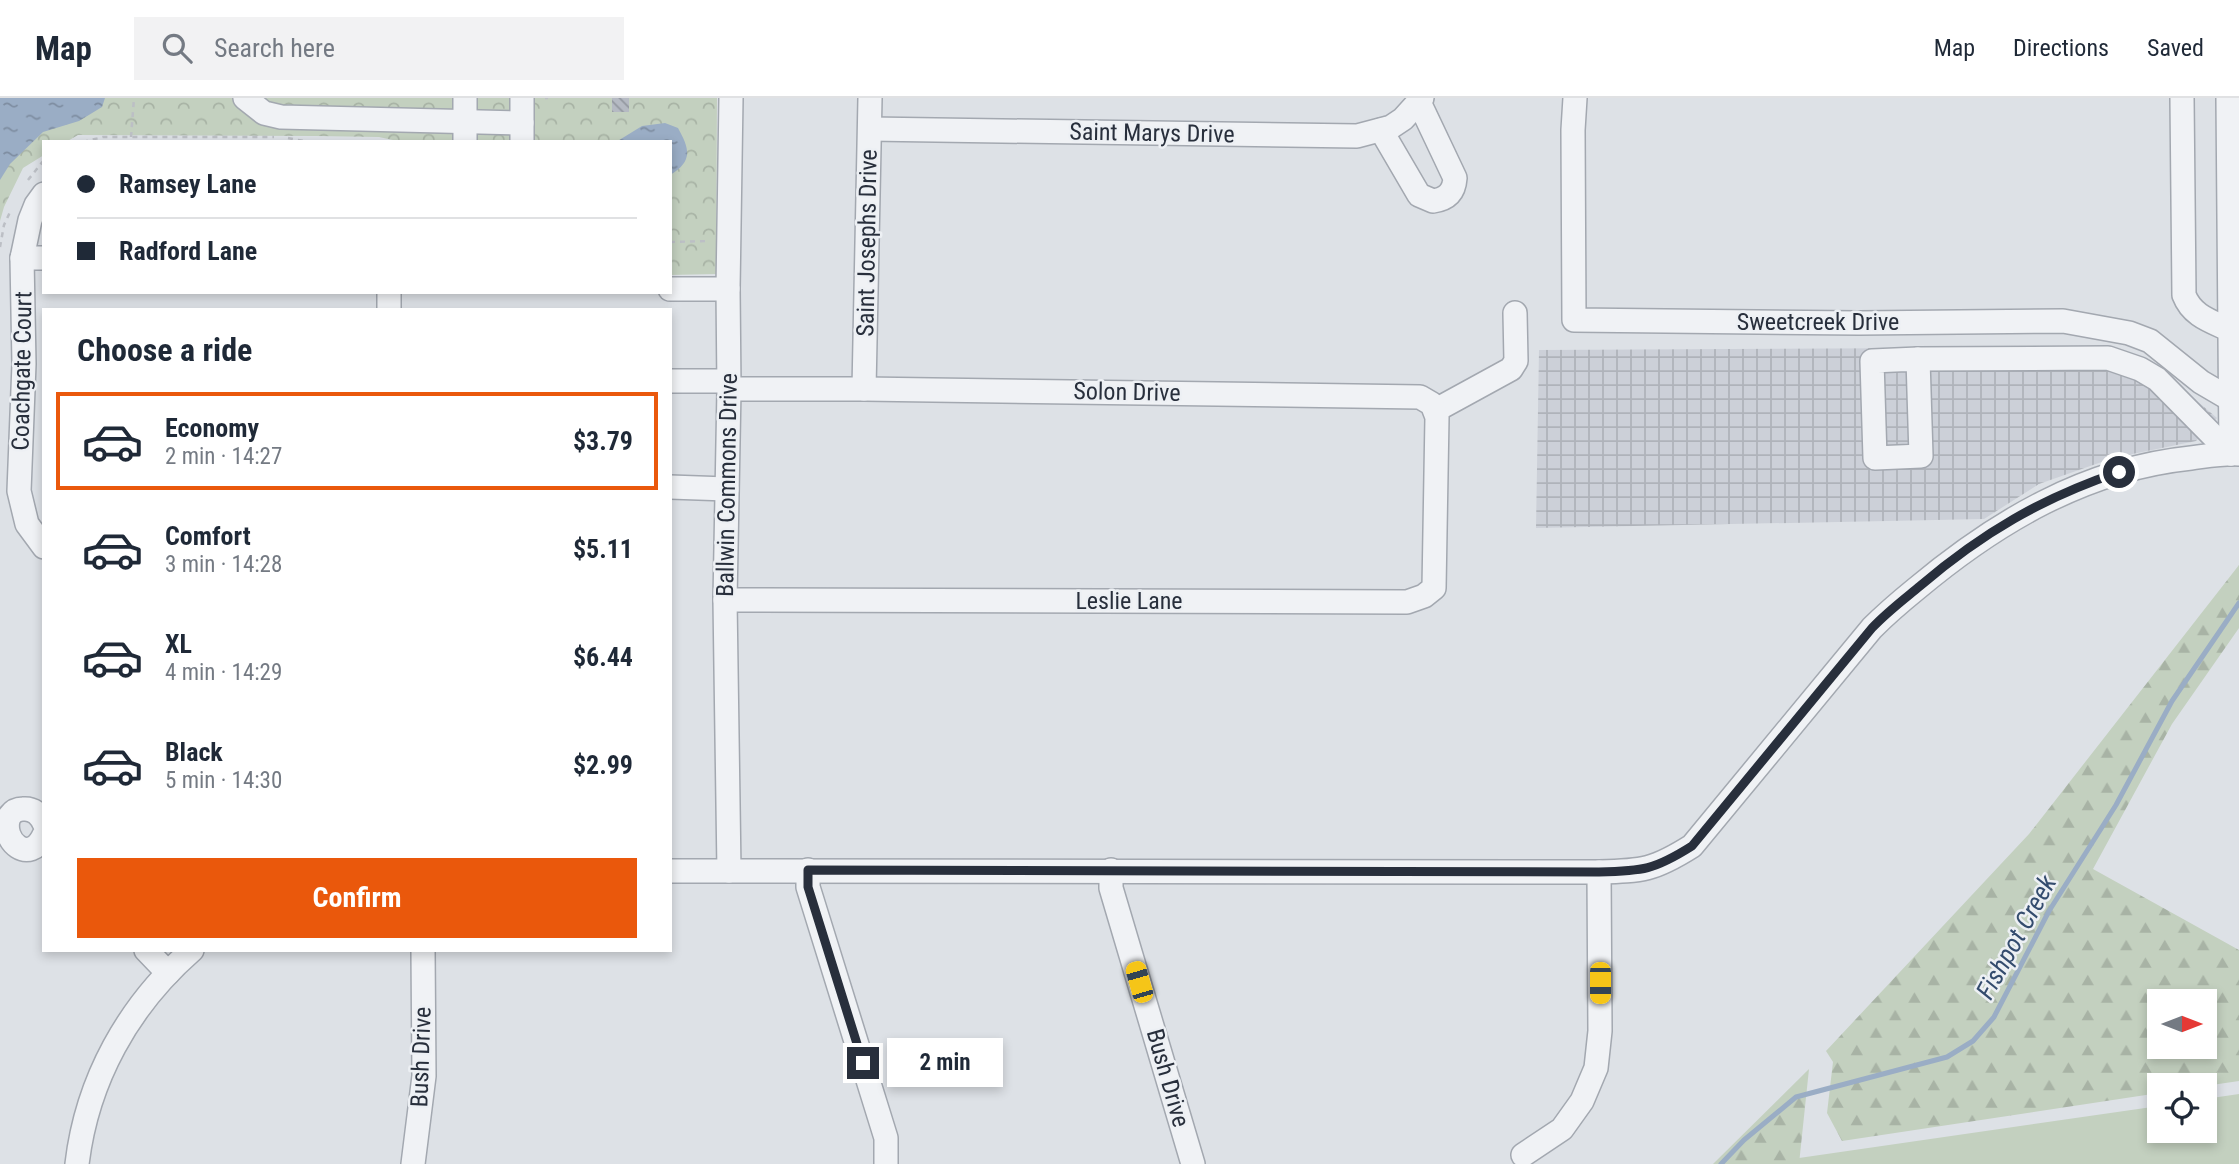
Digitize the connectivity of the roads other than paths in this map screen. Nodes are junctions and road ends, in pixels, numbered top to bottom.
1 (245, 98) edge
2 (465, 98) edge
3 (522, 98) edge
4 (731, 98) edge
5 (870, 98) edge
6 (1575, 98) edge
7 (2182, 98) edge
8 (2228, 98) edge
9 (1420, 100) edge
10 (870, 129) junction
11 (1381, 130) junction
12 (466, 133) edge
13 (522, 133) edge
14 (42, 197) edge
15 (33, 258) edge
16 (672, 289) edge
17 (728, 289) junction
18 (1516, 313) dead end
19 (2230, 330) junction
20 (1918, 359) junction
21 (34, 364) edge
22 (672, 381) edge
23 (729, 385) junction
24 (864, 389) junction
25 (2230, 399) junction
26 (1436, 410) junction
27 (2235, 454) edge
28 (672, 487) edge
29 (727, 489) junction
30 (42, 544) edge
31 (725, 600) junction
32 (808, 870) junction
33 (1111, 870) junction
34 (672, 871) edge
35 (729, 871) junction
36 (1599, 872) junction
37 (148, 952) edge
38 (189, 952) edge
39 (424, 952) edge
40 (168, 973) junction
41 (1523, 1155) dead end
42 (77, 1164) edge
43 (413, 1164) edge
44 (886, 1164) edge
45 (1193, 1164) edge

1 - 12 street
2 - 12 street
3 - 13 street
4 - 17 street, Ballwin Commons Drive
5 - 10 street, Saint Josephs Drive
6 - 25 street, Sweetcreek Drive
7 - 19 street
8 - 19 street
9 - 11 street, Saint Marys Drive
9 - 11 street
10 - 11 street, Saint Marys Drive
10 - 24 street, Saint Josephs Drive
12 - 13 street
14 - 15 street, Coachgate Court
15 - 21 street, Coachgate Court
16 - 17 street
17 - 23 street, Ballwin Commons Drive
18 - 26 street
19 - 25 street
20 - 20 street
20 - 27 street
21 - 30 street, Coachgate Court
22 - 23 street, Solon Drive
23 - 24 street, Solon Drive
23 - 29 street, Ballwin Commons Drive
24 - 26 street, Solon Drive
25 - 27 street
26 - 31 street, Leslie Lane
27 - 36 street
28 - 29 street
29 - 31 street, Ballwin Commons Drive
31 - 35 street, Ballwin Commons Drive
32 - 33 street
32 - 35 street
32 - 44 street
33 - 36 street
33 - 45 street, Bush Drive
34 - 35 street
36 - 41 street
37 - 40 street
38 - 40 street
39 - 43 street, Bush Drive
40 - 42 street

